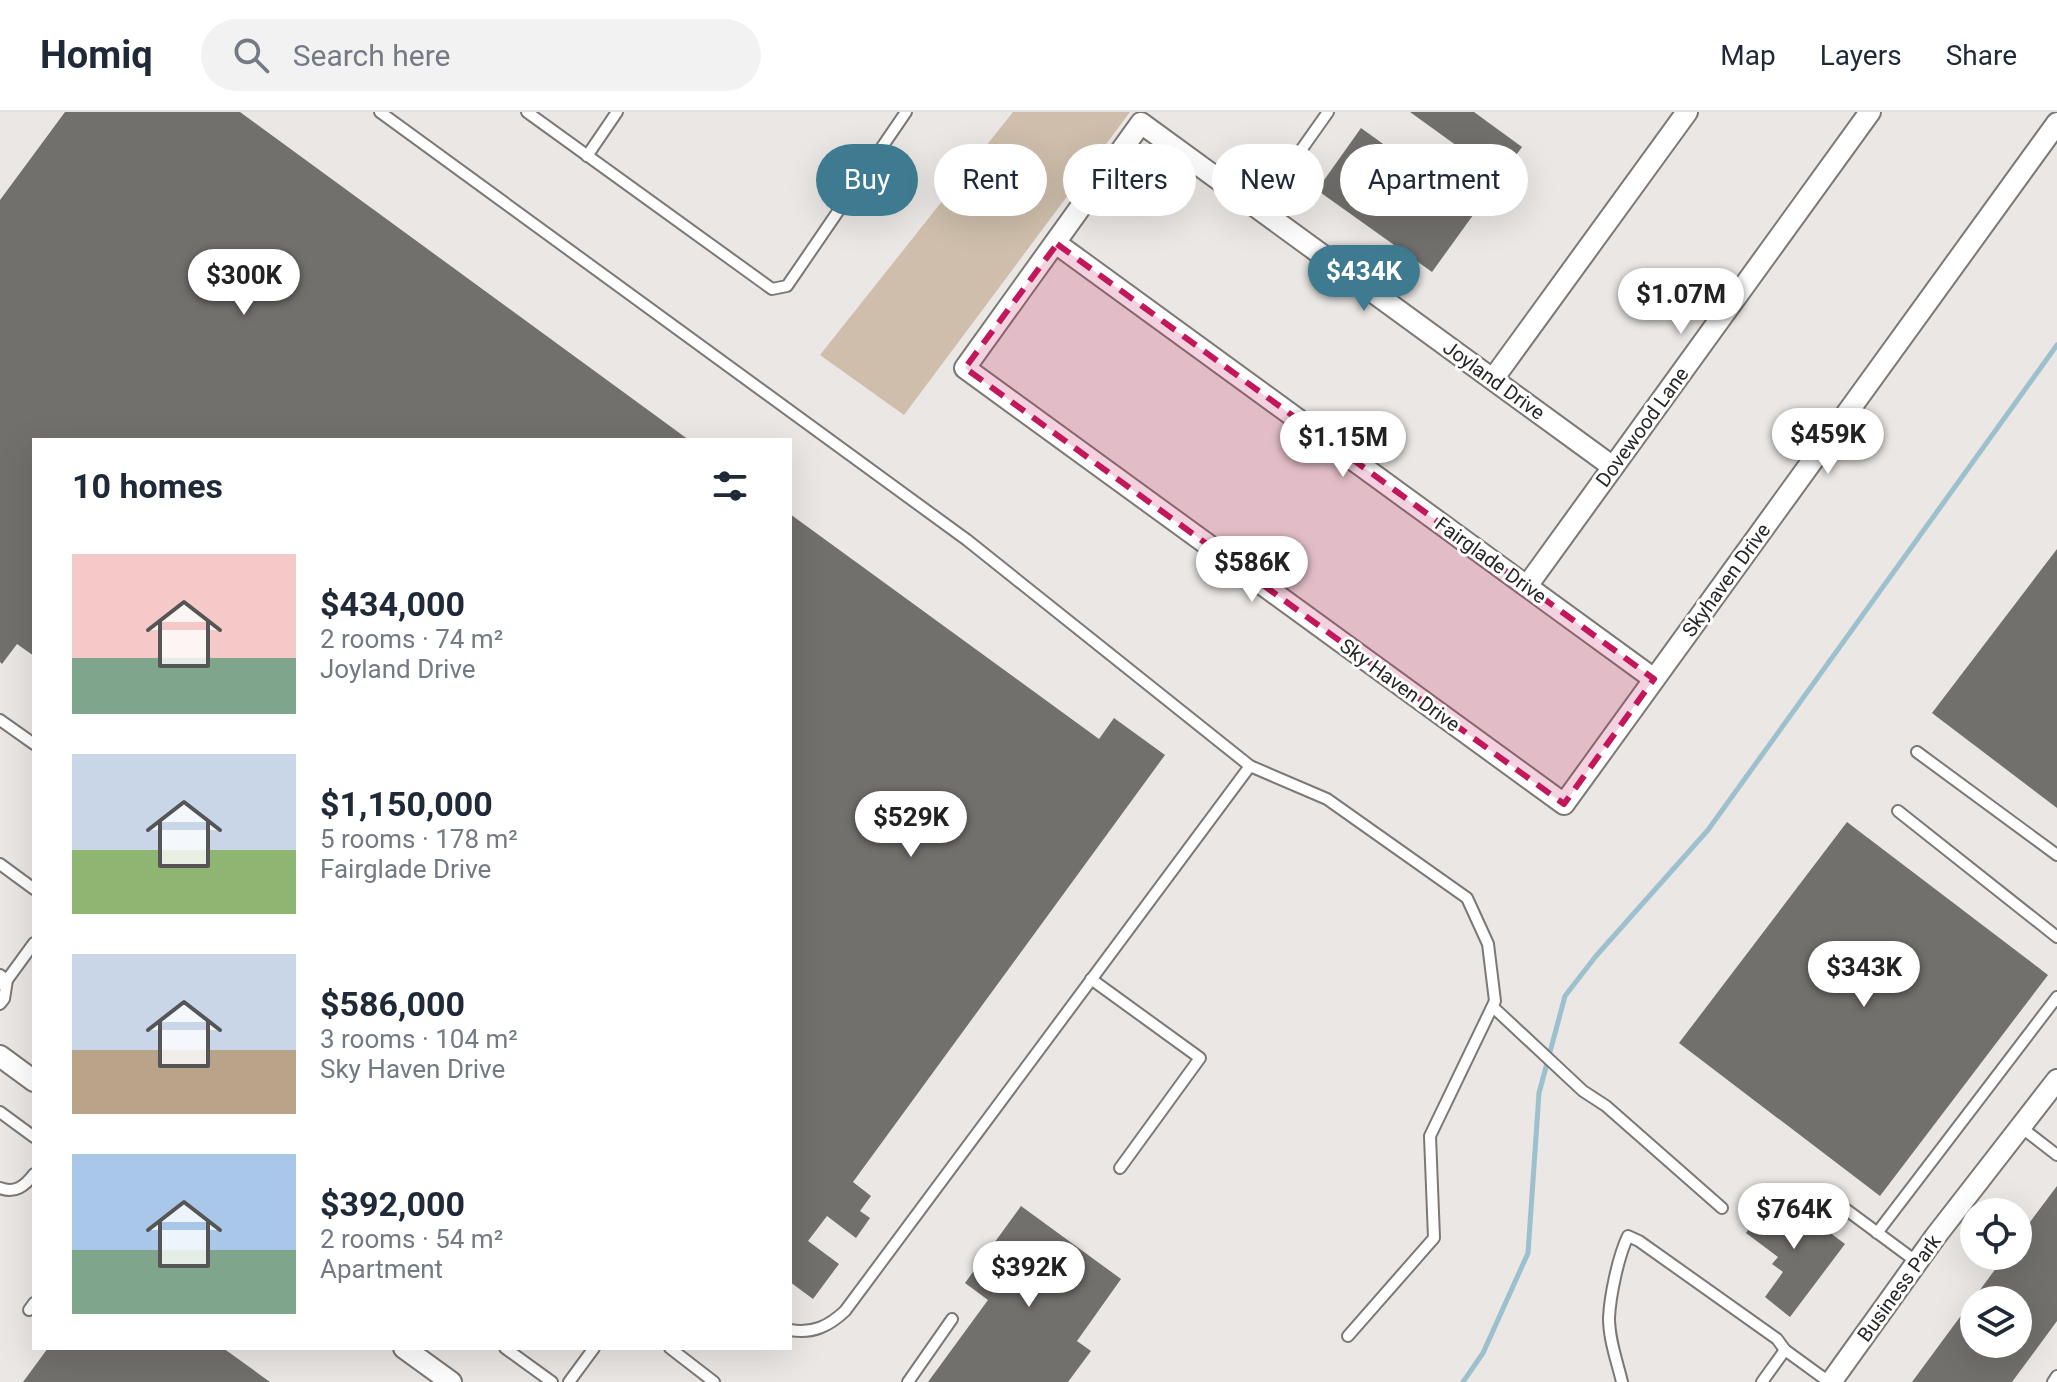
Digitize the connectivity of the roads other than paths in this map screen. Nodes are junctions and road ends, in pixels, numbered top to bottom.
1 (380, 112) edge
2 (527, 112) edge
3 (617, 112) edge
4 (906, 112) edge
5 (1328, 112) edge
6 (1687, 112) edge
7 (1870, 112) edge
8 (2057, 123) edge
9 (1305, 144) edge
10 (587, 156) junction
11 (1057, 244) junction
12 (1493, 379) junction
13 (1613, 467) junction
14 (1527, 586) junction
15 (1654, 679) junction
16 (0, 720) edge
17 (32, 743) edge
18 (1917, 752) dead end
19 (1250, 766) junction
20 (1564, 804) joint
21 (1898, 811) dead end
22 (2057, 855) edge
23 (0, 864) edge
24 (32, 888) edge
25 (2057, 937) edge
26 (32, 945) edge
27 (1091, 979) junction
28 (2, 980) edge
29 (2057, 997) edge
30 (0, 1004) edge
31 (1493, 1007) junction
32 (0, 1056) edge
33 (32, 1080) edge
34 (2057, 1080) edge
35 (0, 1112) edge
36 (2022, 1128) junction
37 (32, 1136) edge
38 (2057, 1155) edge
39 (1120, 1168) dead end
40 (32, 1177) edge
41 (0, 1188) edge
42 (1825, 1194) dead end
43 (1722, 1208) dead end
44 (1877, 1233) junction
45 (1917, 1262) junction
46 (952, 1319) dead end
47 (792, 1330) edge
48 (1348, 1336) dead end
49 (407, 1350) edge
50 (508, 1350) edge
51 (593, 1350) edge
52 (673, 1350) edge
53 (1785, 1350) junction
54 (2057, 1376) edge
55 (448, 1381) edge
56 (552, 1382) edge
57 (569, 1382) edge
58 (714, 1382) edge
59 (908, 1382) edge
60 (1622, 1382) edge
61 (1762, 1382) edge
62 (1830, 1382) edge
63 (2053, 1382) edge

1 - 19 lane
2 - 10 lane
3 - 10 lane
4 - 10 lane
5 - 9 lane
6 - 12 street
7 - 13 street, Dovewood Lane
8 - 15 street, Skyhaven Drive
11 - 12 street, Joyland Drive
11 - 14 street, Fairglade Drive
11 - 20 street, Sky Haven Drive
12 - 13 street, Joyland Drive
13 - 14 street, Dovewood Lane
14 - 15 street, Fairglade Drive
15 - 20 street, Skyhaven Drive
16 - 17 lane
18 - 22 lane
19 - 27 lane
19 - 31 lane
21 - 25 lane
23 - 24 lane
26 - 28 lane
27 - 39 lane
27 - 47 lane
28 - 30 lane
29 - 44 lane
31 - 43 lane
31 - 48 lane
32 - 33 street
34 - 36 street, Business Park
35 - 37 lane
36 - 38 lane
36 - 45 street, Business Park
40 - 41 lane
42 - 44 lane
44 - 45 lane
45 - 62 street, Business Park
46 - 59 lane
49 - 55 street
50 - 56 lane
51 - 57 lane
52 - 58 lane
53 - 60 lane
53 - 61 lane
53 - 62 lane
54 - 63 lane

